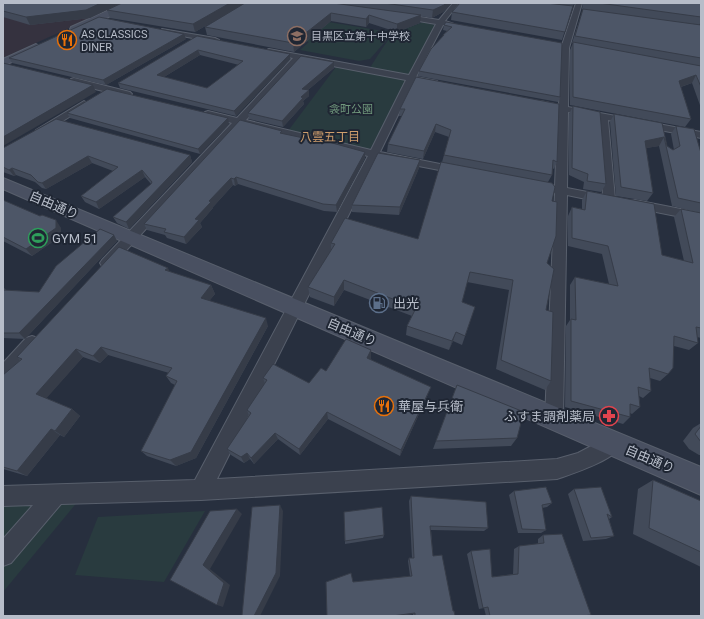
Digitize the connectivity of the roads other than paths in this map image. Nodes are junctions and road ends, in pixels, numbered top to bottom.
1 (133, 3) edge
2 (456, 3) edge
3 (577, 9) edge
4 (391, 15) edge
5 (100, 18) junction
6 (116, 21) edge
7 (441, 22) junction
8 (456, 25) edge
9 (158, 29) edge
10 (207, 31) edge
11 (63, 35) edge
12 (196, 37) junction
13 (49, 42) edge
14 (226, 42) edge
15 (183, 45) edge
16 (262, 50) edge
17 (299, 57) junction
18 (3, 64) edge
19 (15, 67) edge
20 (411, 79) junction
21 (66, 80) edge
22 (122, 82) edge
23 (440, 84) edge
24 (109, 90) junction
25 (139, 97) edge
26 (532, 102) edge
27 (563, 108) junction
28 (200, 112) edge
29 (603, 116) junction
30 (57, 120) junction
31 (238, 121) junction
32 (72, 124) edge
33 (663, 128) junction
34 (701, 135) edge
35 (30, 136) edge
36 (666, 141) edge
37 (374, 154) junction
38 (473, 174) edge
39 (3, 183) edge
40 (526, 184) edge
41 (562, 191) junction
42 (617, 201) junction
43 (701, 217) edge
44 (131, 238) junction
45 (100, 272) edge
46 (294, 308) junction
47 (39, 337) edge
48 (3, 375) edge
49 (554, 418) junction
50 (614, 443) junction
51 (701, 480) edge
52 (201, 490) junction
53 (47, 495) junction
54 (3, 496) edge
55 (3, 554) edge

1 - 5 main road
2 - 7 street
3 - 27 street
4 - 7 street
5 - 6 street
5 - 11 main road
7 - 8 street
7 - 20 street
9 - 12 street
10 - 12 street
12 - 14 street
12 - 15 street
13 - 18 main road
16 - 17 street
17 - 20 street
17 - 31 street
18 - 19 street
20 - 23 street
20 - 37 street
21 - 24 street
22 - 24 street
24 - 25 street
24 - 30 street
26 - 27 street
27 - 29 street
27 - 41 street
28 - 31 street
29 - 33 street
29 - 42 street
30 - 32 street
30 - 35 street
31 - 37 street
31 - 44 street
33 - 34 street
33 - 36 street
37 - 38 street
37 - 46 street
39 - 44 main road, 自由通り
40 - 41 street
41 - 42 street
41 - 49 street
42 - 43 street
44 - 45 street
44 - 46 main road, 自由通り
46 - 49 main road, 自由通り
46 - 52 street
47 - 48 street
49 - 50 main road, 自由通り
50 - 51 main road, 自由通り
50 - 52 street
52 - 53 street
53 - 54 street
53 - 55 street

